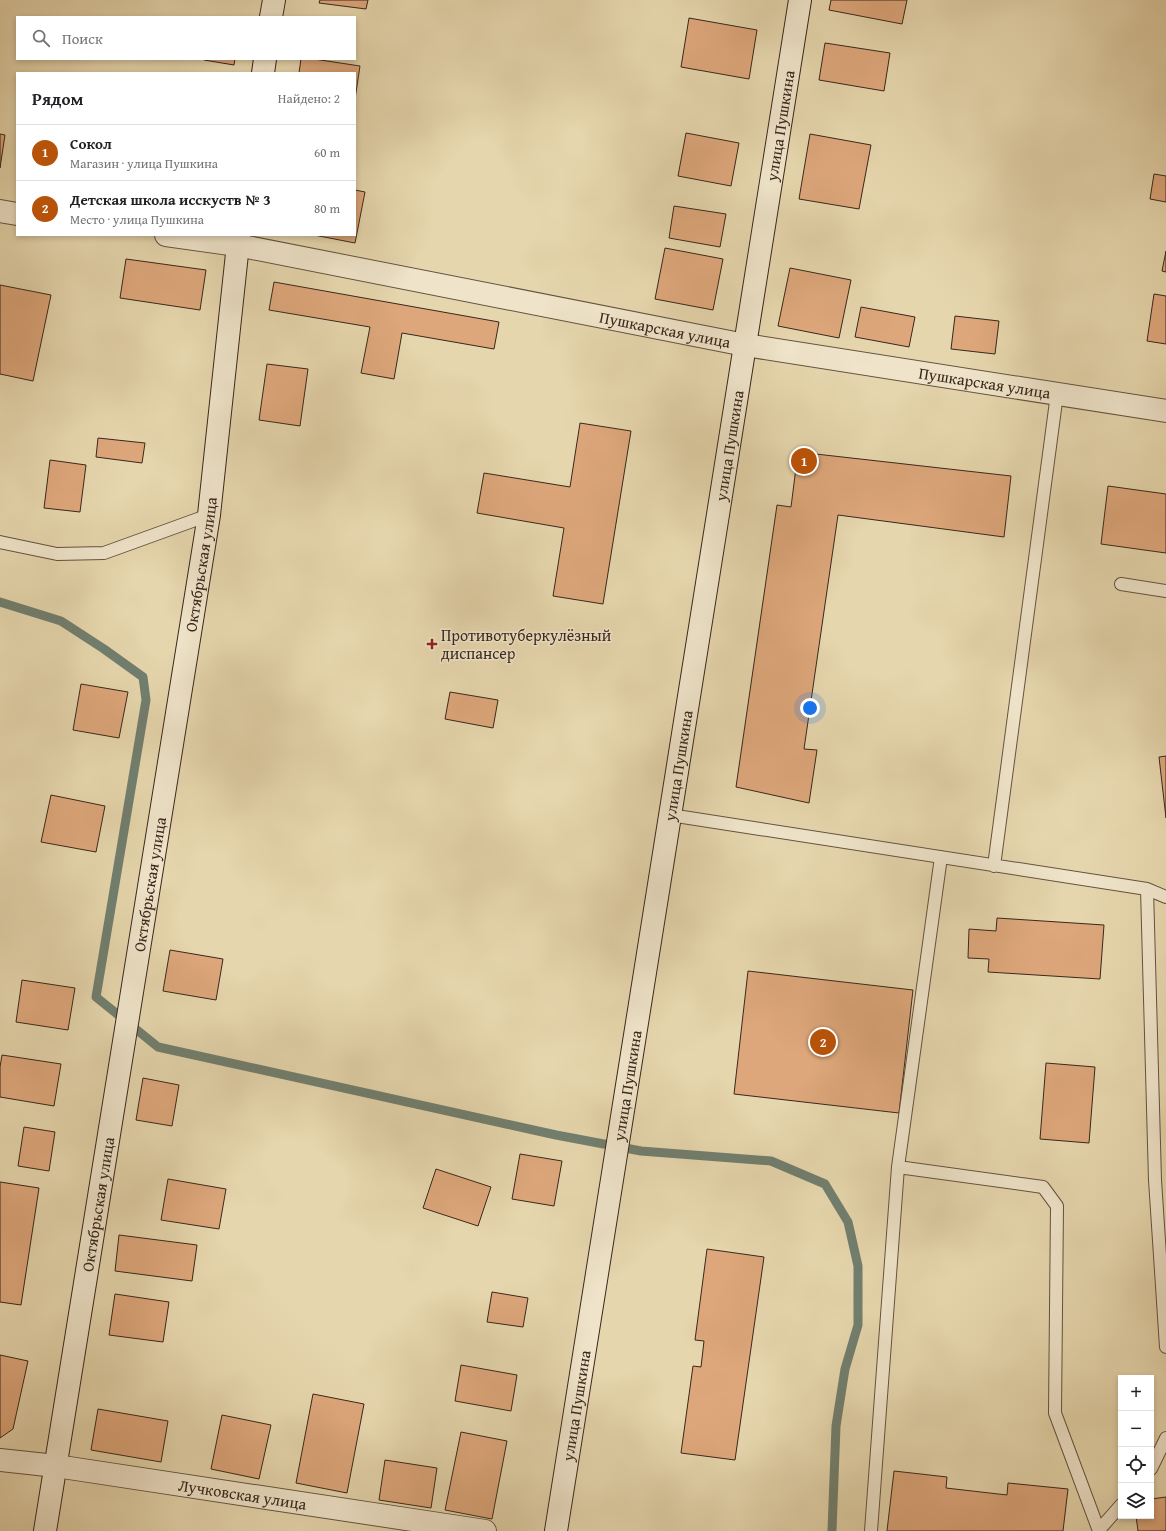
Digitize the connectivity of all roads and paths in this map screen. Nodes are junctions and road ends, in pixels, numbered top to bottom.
1 (274, 0) edge
2 (800, 0) edge
3 (271, 16) edge
4 (265, 60) edge
5 (263, 72) edge
6 (0, 211) edge
7 (16, 214) edge
8 (180, 236) edge
9 (238, 240) edge
10 (745, 345) junction
11 (1057, 394) junction
12 (1166, 411) edge
13 (210, 515) junction
14 (0, 542) edge
15 (1121, 584) dead end
16 (1166, 591) edge
17 (670, 815) junction
18 (941, 857) junction
19 (994, 866) junction
20 (1146, 890) junction
21 (1166, 897) edge
22 (898, 1167) junction
23 (1166, 1347) edge
24 (1166, 1438) edge
25 (0, 1460) edge
26 (1154, 1463) edge
27 (56, 1466) junction
28 (1118, 1509) edge
29 (1100, 1530) edge
30 (45, 1531) edge
31 (485, 1531) edge
32 (556, 1531) edge
33 (872, 1531) edge

1 - 3 street
2 - 10 street, улица Пушкина
4 - 5 street
6 - 7 street
8 - 9 street, Пушкарская улица
9 - 10 street, Пушкарская улица
9 - 13 street, Октябрьская улица
10 - 11 street, Пушкарская улица
10 - 17 street, улица Пушкина
11 - 12 street, Пушкарская улица
11 - 19 lane
13 - 14 lane
13 - 27 street, Октябрьская улица
15 - 16 lane
17 - 18 lane
17 - 32 street, улица Пушкина
18 - 19 lane
18 - 22 lane
19 - 20 lane
20 - 21 lane
20 - 23 lane
22 - 29 lane
22 - 33 lane
24 - 26 lane
25 - 27 street, Лучковская улица
27 - 30 street, Октябрьская улица
27 - 31 street, Лучковская улица
28 - 29 lane

